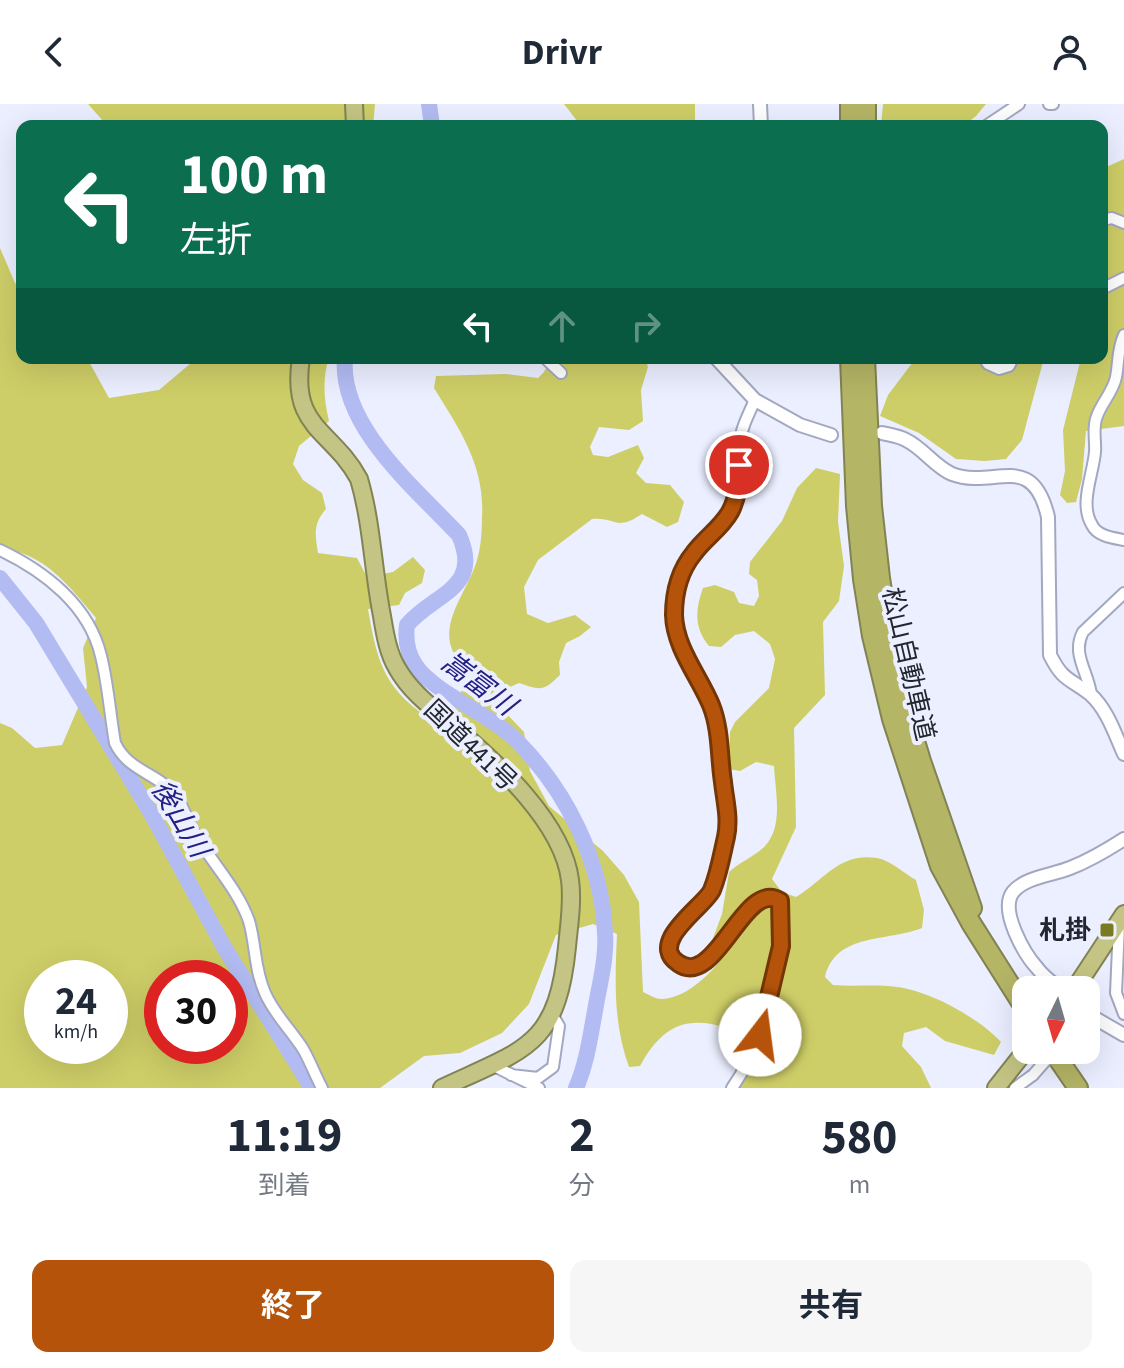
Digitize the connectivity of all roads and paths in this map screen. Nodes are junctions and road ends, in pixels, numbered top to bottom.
1 (1019, 104) edge
2 (995, 120) edge
3 (1124, 335) edge
4 (300, 364) edge
5 (551, 364) edge
6 (722, 364) edge
7 (850, 364) edge
8 (865, 364) edge
9 (988, 364) edge
10 (1010, 364) edge
11 (561, 373) dead end
12 (755, 400) junction
13 (882, 433) dead end
14 (831, 435) dead end
15 (1124, 540) edge
16 (0, 550) edge
17 (1124, 593) edge
18 (1091, 695) junction
19 (1124, 754) edge
20 (1124, 839) edge
21 (1122, 919) edge
22 (996, 962) junction
23 (1045, 976) edge
24 (1083, 976) edge
25 (1012, 988) edge
26 (1124, 1014) edge
27 (553, 1016) junction
28 (1100, 1021) edge
29 (1124, 1035) edge
30 (1017, 1064) edge
31 (1042, 1064) edge
32 (1063, 1064) edge
33 (492, 1065) junction
34 (511, 1075) junction
35 (1003, 1087) edge
36 (322, 1088) edge
37 (442, 1088) edge
38 (539, 1088) edge
39 (732, 1088) edge
40 (1078, 1088) edge

1 - 2 street
3 - 15 street
4 - 27 highway, 国道441号
5 - 11 street
6 - 12 street
7 - 22 highway, 松山自動車道
8 - 22 highway, 松山自動車道
9 - 10 street
12 - 14 street
12 - 39 street
13 - 18 street
16 - 36 street
17 - 18 street
18 - 19 street
20 - 23 street
21 - 24 highway
21 - 26 street
22 - 25 highway, 松山自動車道
27 - 33 highway, 国道441号
27 - 34 street
28 - 29 street
30 - 35 highway
31 - 35 street, bridge
32 - 40 highway
33 - 34 street
33 - 37 highway, 国道441号
34 - 38 street

